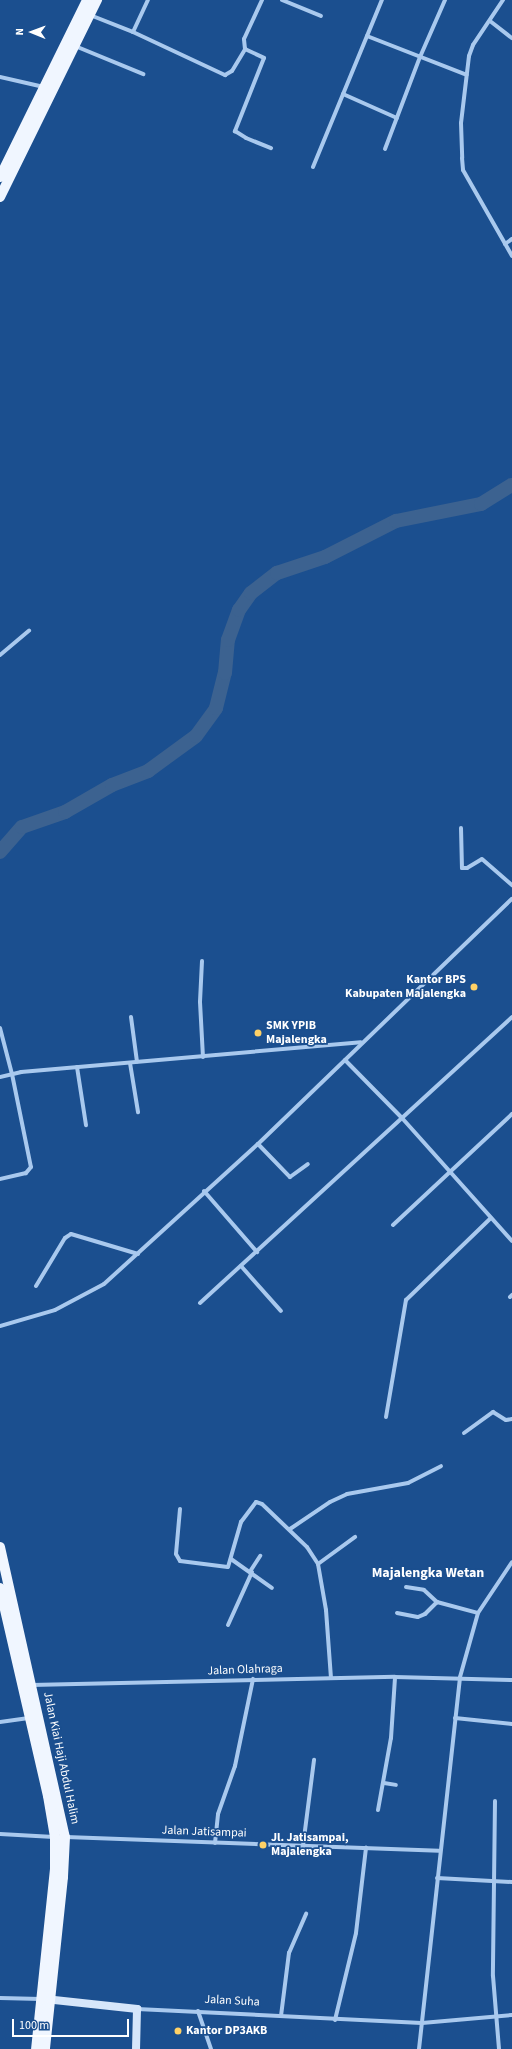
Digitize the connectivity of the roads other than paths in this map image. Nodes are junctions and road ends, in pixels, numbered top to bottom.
1 (87, 0) edge
2 (97, 0) edge
3 (148, 0) edge
4 (262, 0) edge
5 (282, 0) edge
6 (382, 0) edge
7 (445, 0) edge
8 (503, 0) edge
9 (90, 15) junction
10 (321, 16) dead end
11 (490, 21) junction
12 (134, 32) junction
13 (367, 36) junction
14 (512, 38) edge
15 (75, 46) junction
16 (245, 49) junction
17 (420, 57) junction
18 (143, 74) dead end
19 (467, 75) junction
20 (0, 77) edge
21 (46, 87) junction
22 (343, 94) junction
23 (397, 118) junction
24 (271, 148) dead end
25 (385, 149) dead end
26 (313, 167) dead end
27 (0, 177) edge
28 (0, 197) edge
29 (512, 239) edge
30 (505, 244) junction
31 (512, 256) edge
32 (29, 631) dead end
33 (0, 656) edge
34 (461, 828) dead end
35 (512, 885) edge
36 (512, 899) edge
37 (202, 961) dead end
38 (131, 1016) dead end
39 (512, 1017) edge
40 (0, 1028) edge
41 (362, 1042) junction
42 (203, 1057) junction
43 (345, 1060) junction
44 (137, 1062) junction
45 (130, 1063) junction
46 (77, 1067) junction
47 (12, 1074) junction
48 (0, 1077) edge
49 (138, 1112) dead end
50 (512, 1114) edge
51 (402, 1118) junction
52 (86, 1125) dead end
53 (258, 1144) junction
54 (308, 1164) dead end
55 (449, 1171) junction
56 (0, 1179) edge
57 (204, 1191) junction
58 (491, 1218) junction
59 (393, 1225) dead end
60 (512, 1241) edge
61 (257, 1252) junction
62 (138, 1254) junction
63 (241, 1266) junction
64 (36, 1286) dead end
65 (200, 1303) dead end
66 (281, 1310) dead end
67 (0, 1326) edge
68 (386, 1417) dead end
69 (512, 1419) edge
70 (464, 1432) dead end
71 (441, 1466) dead end
72 (180, 1509) dead end
73 (290, 1529) junction
74 (355, 1537) dead end
75 (0, 1547) edge
76 (260, 1556) dead end
77 (231, 1559) junction
78 (512, 1562) edge
79 (318, 1564) junction
80 (251, 1571) junction
81 (0, 1588) edge
82 (272, 1588) dead end
83 (406, 1588) dead end
84 (437, 1602) junction
85 (3, 1612) edge
86 (397, 1613) dead end
87 (478, 1613) junction
88 (228, 1625) dead end
89 (395, 1677) junction
90 (460, 1677) junction
91 (331, 1678) junction
92 (253, 1679) junction
93 (512, 1680) edge
94 (31, 1685) junction
95 (30, 1718) junction
96 (455, 1718) junction
97 (0, 1722) edge
98 (512, 1724) edge
99 (314, 1760) dead end
100 (384, 1783) junction
101 (396, 1785) dead end
102 (495, 1801) dead end
103 (378, 1810) dead end
104 (0, 1834) edge
105 (60, 1837) junction
106 (214, 1843) junction
107 (303, 1846) junction
108 (366, 1848) junction
109 (439, 1851) junction
110 (437, 1878) junction
111 (495, 1881) junction
112 (512, 1882) edge
113 (306, 1914) dead end
114 (0, 1998) edge
115 (46, 1999) junction
116 (137, 2009) junction
117 (198, 2011) junction
118 (495, 2015) junction
119 (512, 2015) edge
120 (281, 2016) junction
121 (335, 2020) junction
122 (422, 2023) junction
123 (36, 2049) edge
124 (45, 2049) edge
125 (136, 2049) edge
126 (212, 2049) edge
127 (419, 2049) edge
128 (499, 2049) edge

1 - 21 main road
2 - 9 main road
3 - 12 street
4 - 16 street
5 - 10 street
6 - 13 street
7 - 17 street
8 - 11 street
9 - 12 street
9 - 15 main road
11 - 14 street
11 - 19 street
12 - 16 street
13 - 17 street
13 - 22 street
15 - 18 street
15 - 28 main road
16 - 24 street
17 - 19 street
17 - 23 street
19 - 30 street
20 - 21 street
21 - 27 main road
22 - 23 street
22 - 26 street
23 - 25 street
29 - 30 street
30 - 31 street
32 - 33 street
34 - 35 street
36 - 41 street
37 - 42 street
38 - 44 street
39 - 51 street
40 - 47 street
41 - 42 street
41 - 43 street
42 - 44 street
43 - 51 street
43 - 53 street
44 - 45 street
45 - 46 street
45 - 49 street
46 - 47 street
46 - 52 street
47 - 48 street
47 - 56 street
50 - 55 street
51 - 55 street
51 - 61 street
53 - 54 street
53 - 57 street
55 - 58 street
55 - 59 street
57 - 61 street
57 - 62 street
58 - 60 street
58 - 68 street
61 - 63 street
62 - 64 street
62 - 67 street
63 - 65 street
63 - 66 street
69 - 70 street
71 - 73 street
72 - 77 street
73 - 77 street
73 - 79 street
74 - 79 street
75 - 94 main road, Jalan Kiai Haji Abdul Halim
76 - 80 street
77 - 80 street
78 - 87 street
79 - 91 street
80 - 82 street
80 - 88 street
81 - 85 main road, Jalan Kiai Haji Abdul Halim
83 - 84 street
84 - 86 street
84 - 87 street
85 - 95 main road, Jalan Kiai Haji Abdul Halim
87 - 90 street
89 - 90 street, Jalan Olahraga
89 - 91 street, Jalan Olahraga
89 - 100 street
90 - 93 street, Jalan Olahraga
90 - 96 street
91 - 92 street, Jalan Olahraga
92 - 94 street, Jalan Olahraga
92 - 106 street
94 - 105 main road, Jalan Kiai Haji Abdul Halim
95 - 97 street
95 - 105 main road, Jalan Kiai Haji Abdul Halim
96 - 98 street
96 - 109 street
99 - 107 street
100 - 101 street
100 - 103 street
102 - 111 street
104 - 105 street, Jalan Jatisampai
105 - 106 street, Jalan Jatisampai
105 - 115 main road, Jalan Kiai Haji Abdul Halim
106 - 107 street, Jalan Jatisampai
107 - 108 street, Jalan Jatisampai
108 - 109 street, Jalan Jatisampai
108 - 121 street
109 - 110 street
110 - 111 street
110 - 122 street
111 - 112 street
111 - 118 street
113 - 120 street
114 - 115 street
115 - 116 main road, Jalan Suha
115 - 123 main road, Jalan Kiai Haji Abdul Halim
115 - 124 main road, Jalan Kiai Haji Abdul Halim
116 - 117 street, Jalan Suha
116 - 125 main road
117 - 120 street, Jalan Suha
117 - 126 street
118 - 119 street, Jalan Suha
118 - 122 street, Jalan Suha
118 - 128 street
120 - 121 street, Jalan Suha
121 - 122 street, Jalan Suha
122 - 127 street

